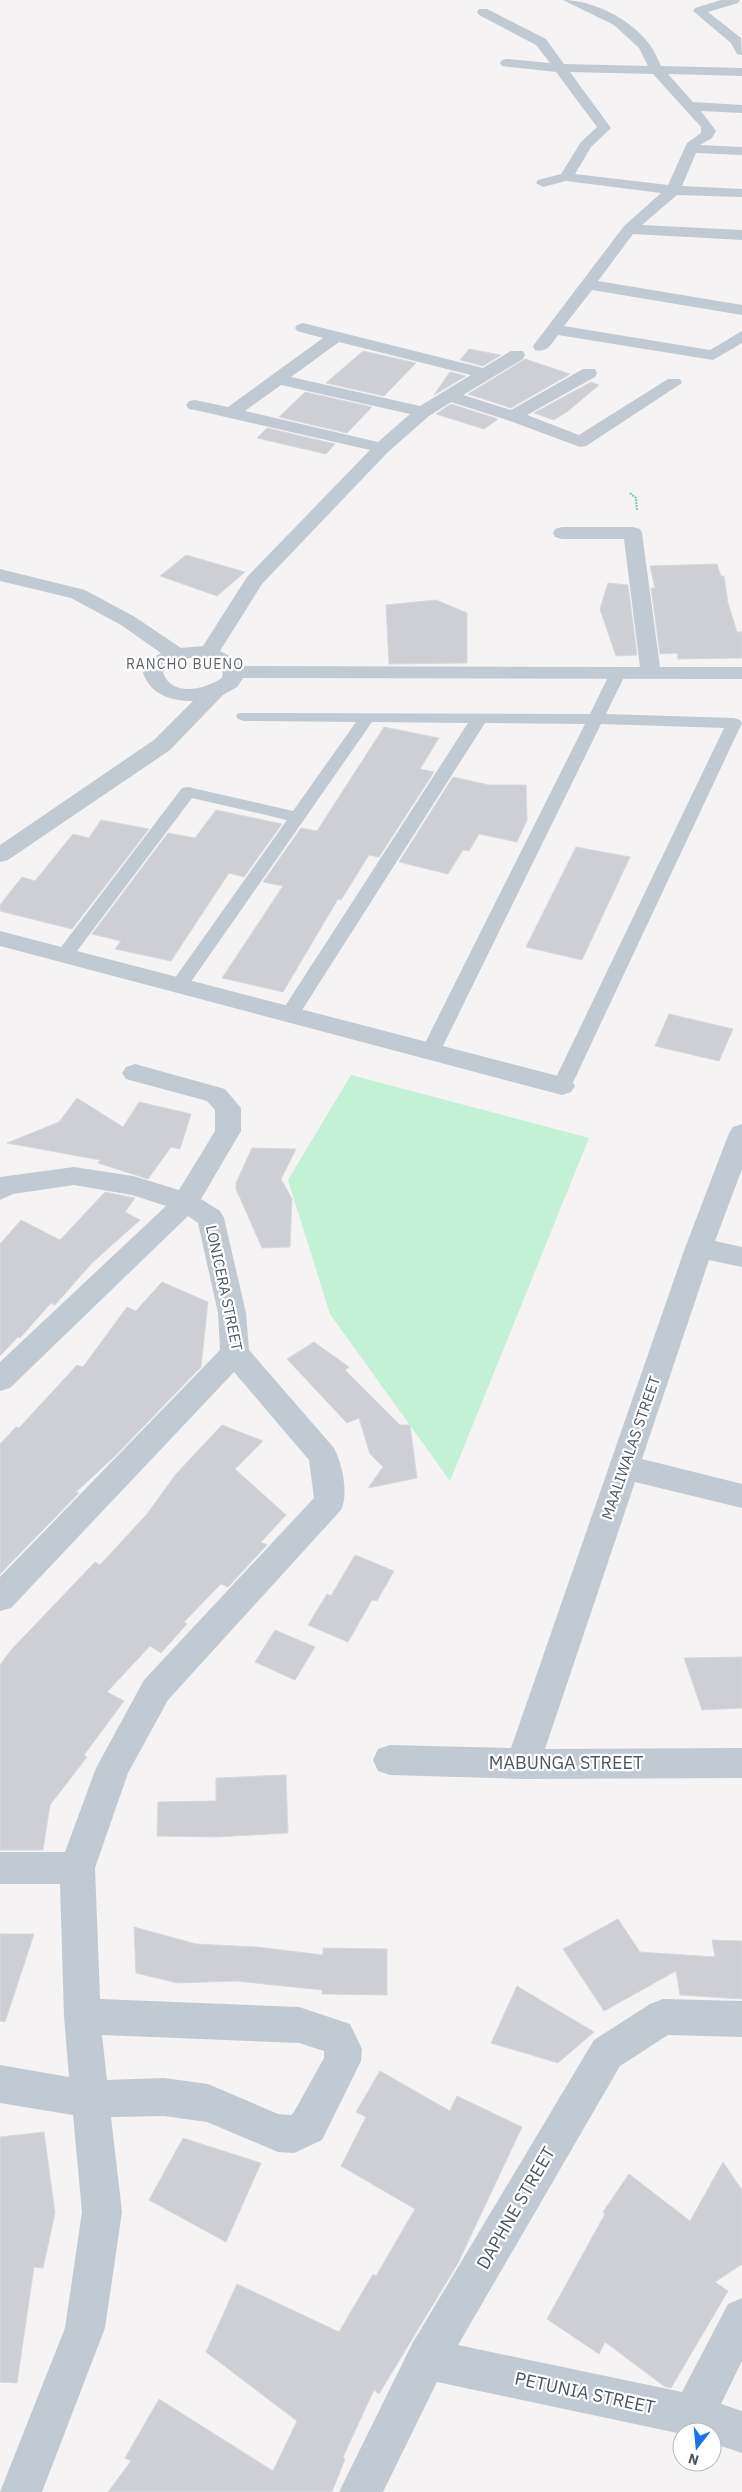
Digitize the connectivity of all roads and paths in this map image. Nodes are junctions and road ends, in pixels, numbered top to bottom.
1 (569, 0) edge
2 (606, 0) edge
3 (734, 0) edge
4 (589, 8) junction
5 (483, 12) dead end
6 (740, 43) edge
7 (507, 63) dead end
8 (560, 68) junction
9 (656, 69) junction
10 (742, 72) edge
11 (690, 106) junction
12 (742, 109) edge
13 (692, 149) junction
14 (742, 151) edge
15 (566, 177) junction
16 (543, 183) dead end
17 (673, 190) junction
18 (742, 193) edge
19 (629, 229) junction
20 (742, 235) edge
21 (587, 284) junction
22 (742, 310) edge
23 (303, 328) dead end
24 (553, 329) junction
25 (336, 336) junction
26 (742, 336) edge
27 (541, 346) dead end
28 (517, 355) dead end
29 (589, 373) dead end
30 (486, 374) junction
31 (278, 379) junction
32 (674, 383) dead end
33 (449, 396) junction
34 (195, 405) dead end
35 (424, 412) junction
36 (231, 413) junction
37 (513, 416) junction
38 (382, 448) junction
39 (562, 533) dead end
40 (0, 575) edge
41 (175, 653) junction
42 (209, 653) junction
43 (234, 672) junction
44 (742, 672) edge
45 (618, 673) junction
46 (651, 673) junction
47 (214, 692) junction
48 (244, 716) dead end
49 (366, 718) junction
50 (479, 719) junction
51 (596, 719) junction
52 (297, 817) junction
53 (0, 855) edge
54 (0, 938) edge
55 (64, 955) junction
56 (179, 985) junction
57 (290, 1014) junction
58 (431, 1051) junction
59 (135, 1073) dead end
60 (562, 1086) joint
61 (742, 1133) edge
62 (0, 1190) edge
63 (186, 1202) junction
64 (698, 1248) junction
65 (742, 1257) edge
66 (235, 1354) junction
67 (0, 1380) edge
68 (625, 1467) junction
69 (742, 1496) edge
70 (0, 1598) edge
71 (390, 1760) dead end
72 (742, 1763) edge
73 (523, 1764) junction
74 (0, 1868) edge
75 (78, 1868) junction
76 (82, 2016) junction
77 (742, 2019) edge
78 (0, 2084) edge
79 (89, 2099) junction
80 (742, 2318) edge
81 (427, 2359) junction
82 (693, 2415) junction
83 (742, 2432) edge
84 (21, 2492) edge
85 (360, 2492) edge

1 - 4 street
2 - 4 street
3 - 6 street
4 - 9 street
5 - 8 street
7 - 8 street
8 - 9 street
8 - 15 street
9 - 10 street
9 - 11 street
11 - 12 street
11 - 13 street
13 - 14 street
13 - 17 street
15 - 16 street
15 - 17 street
17 - 18 street
17 - 19 street
19 - 20 street
19 - 21 street
21 - 22 street
21 - 24 street
23 - 25 street
24 - 26 street
24 - 27 street
25 - 30 street
25 - 31 street
28 - 30 street
29 - 37 street
30 - 33 street
31 - 35 street
31 - 36 street
32 - 37 street
33 - 35 street
33 - 37 street
34 - 36 street
35 - 38 street
36 - 38 street
38 - 42 street
39 - 46 street
40 - 41 street
41 - 42 street
41 - 47 street
42 - 43 street
43 - 45 street
43 - 47 street
44 - 46 street
45 - 46 street
45 - 51 lane
47 - 53 street
48 - 49 lane
49 - 50 lane
49 - 52 lane
50 - 51 lane
50 - 57 lane
51 - 58 lane
51 - 60 lane
52 - 55 lane
52 - 56 lane
54 - 55 street
55 - 56 street
56 - 57 street
57 - 58 street
58 - 60 street
59 - 63 street
61 - 64 street, MAALIWALAS STREET
62 - 63 street, LONICERA STREET
63 - 66 street, LONICERA STREET
63 - 67 street
64 - 65 street
64 - 68 street, MAALIWALAS STREET
66 - 70 street
66 - 75 street, LONICERA STREET
68 - 69 street
68 - 73 street, MAALIWALAS STREET
71 - 73 street, MABUNGA STREET
72 - 73 street, MABUNGA STREET
74 - 75 street
75 - 76 street
76 - 79 street
76 - 79 street
77 - 81 street, DAPHNE STREET
78 - 79 street
79 - 84 street
80 - 82 street
81 - 82 street, PETUNIA STREET
81 - 85 street, DAPHNE STREET
82 - 83 street, PETUNIA STREET

